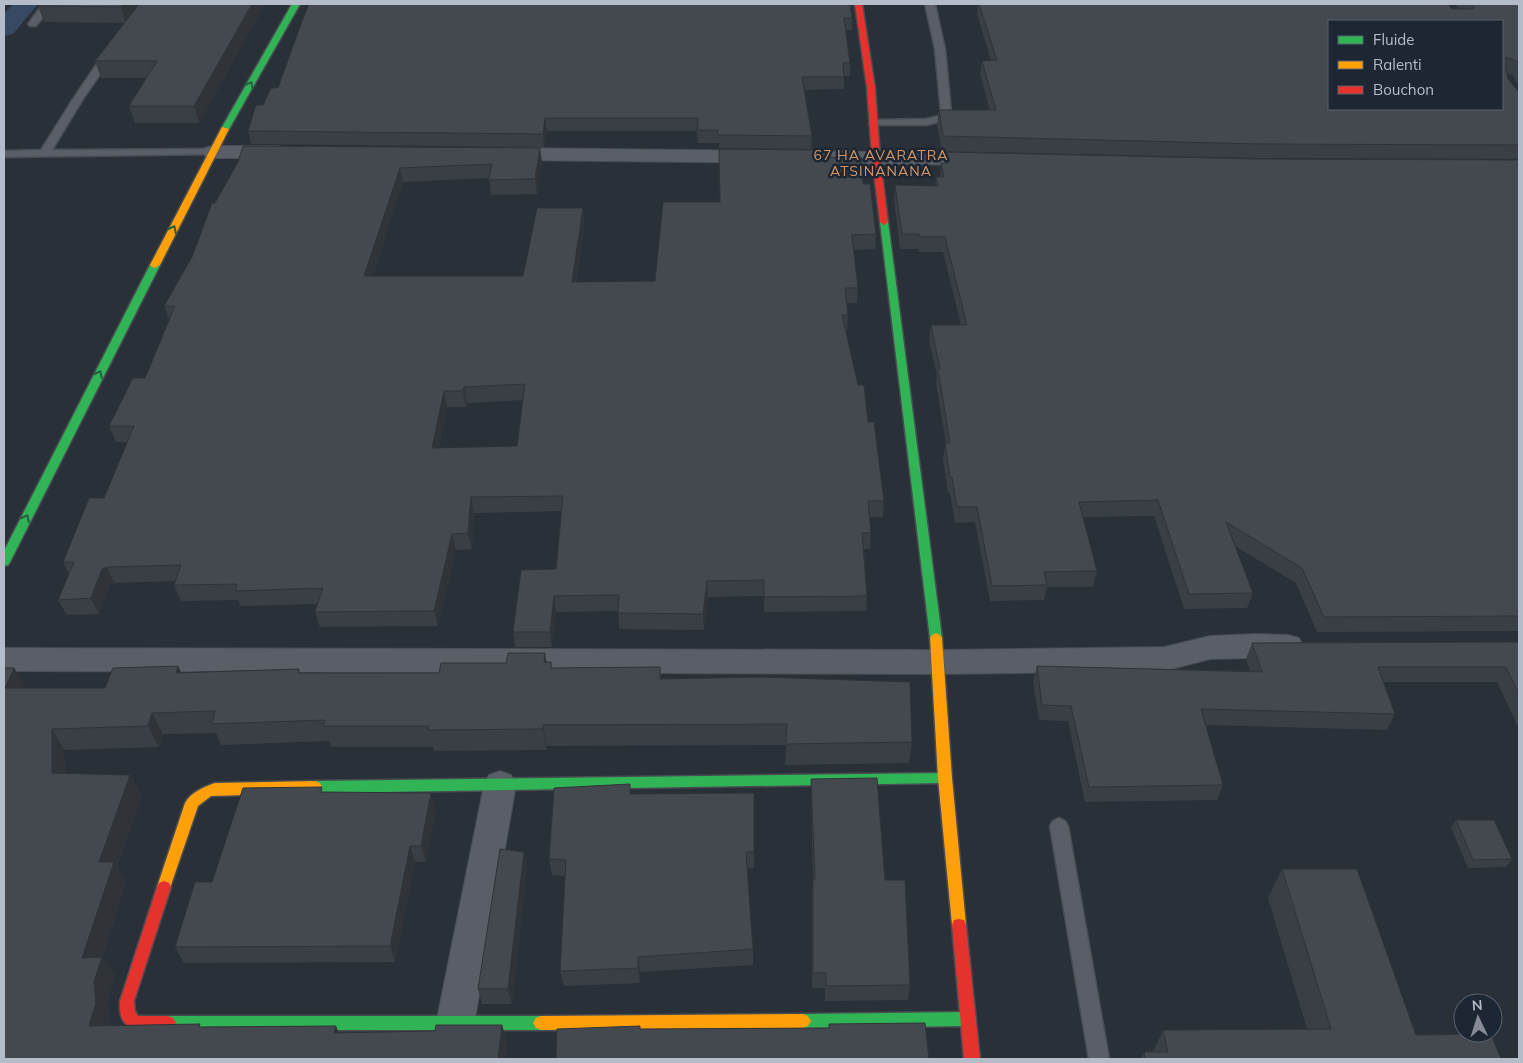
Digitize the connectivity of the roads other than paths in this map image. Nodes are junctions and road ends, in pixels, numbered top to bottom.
1 (48, 4) edge
2 (296, 4) edge
3 (858, 4) edge
4 (930, 4) edge
5 (32, 24) dead end
6 (117, 44) edge
7 (874, 123) junction
8 (212, 152) junction
9 (46, 153) junction
10 (301, 153) edge
11 (4, 154) edge
12 (490, 154) edge
13 (876, 157) junction
14 (1006, 160) edge
15 (4, 562) edge
16 (1313, 645) edge
17 (4, 660) edge
18 (938, 662) junction
19 (946, 778) junction
20 (500, 785) junction
21 (1059, 826) dead end
22 (968, 1019) junction
23 (455, 1024) junction
24 (972, 1059) edge
25 (1100, 1059) edge

1 - 5 lane
8 -> 2 street
3 - 7 street
4 - 7 lane
6 - 9 lane
7 - 13 street
8 - 9 lane
8 - 10 street
15 -> 8 street
9 - 11 lane
12 - 13 street
13 - 14 street
13 - 18 street
16 - 18 street
17 - 18 street
18 - 19 street
19 - 20 street
19 - 22 street
20 - 23 street
20 - 23 street
21 - 25 lane
22 - 23 street
22 - 24 street

